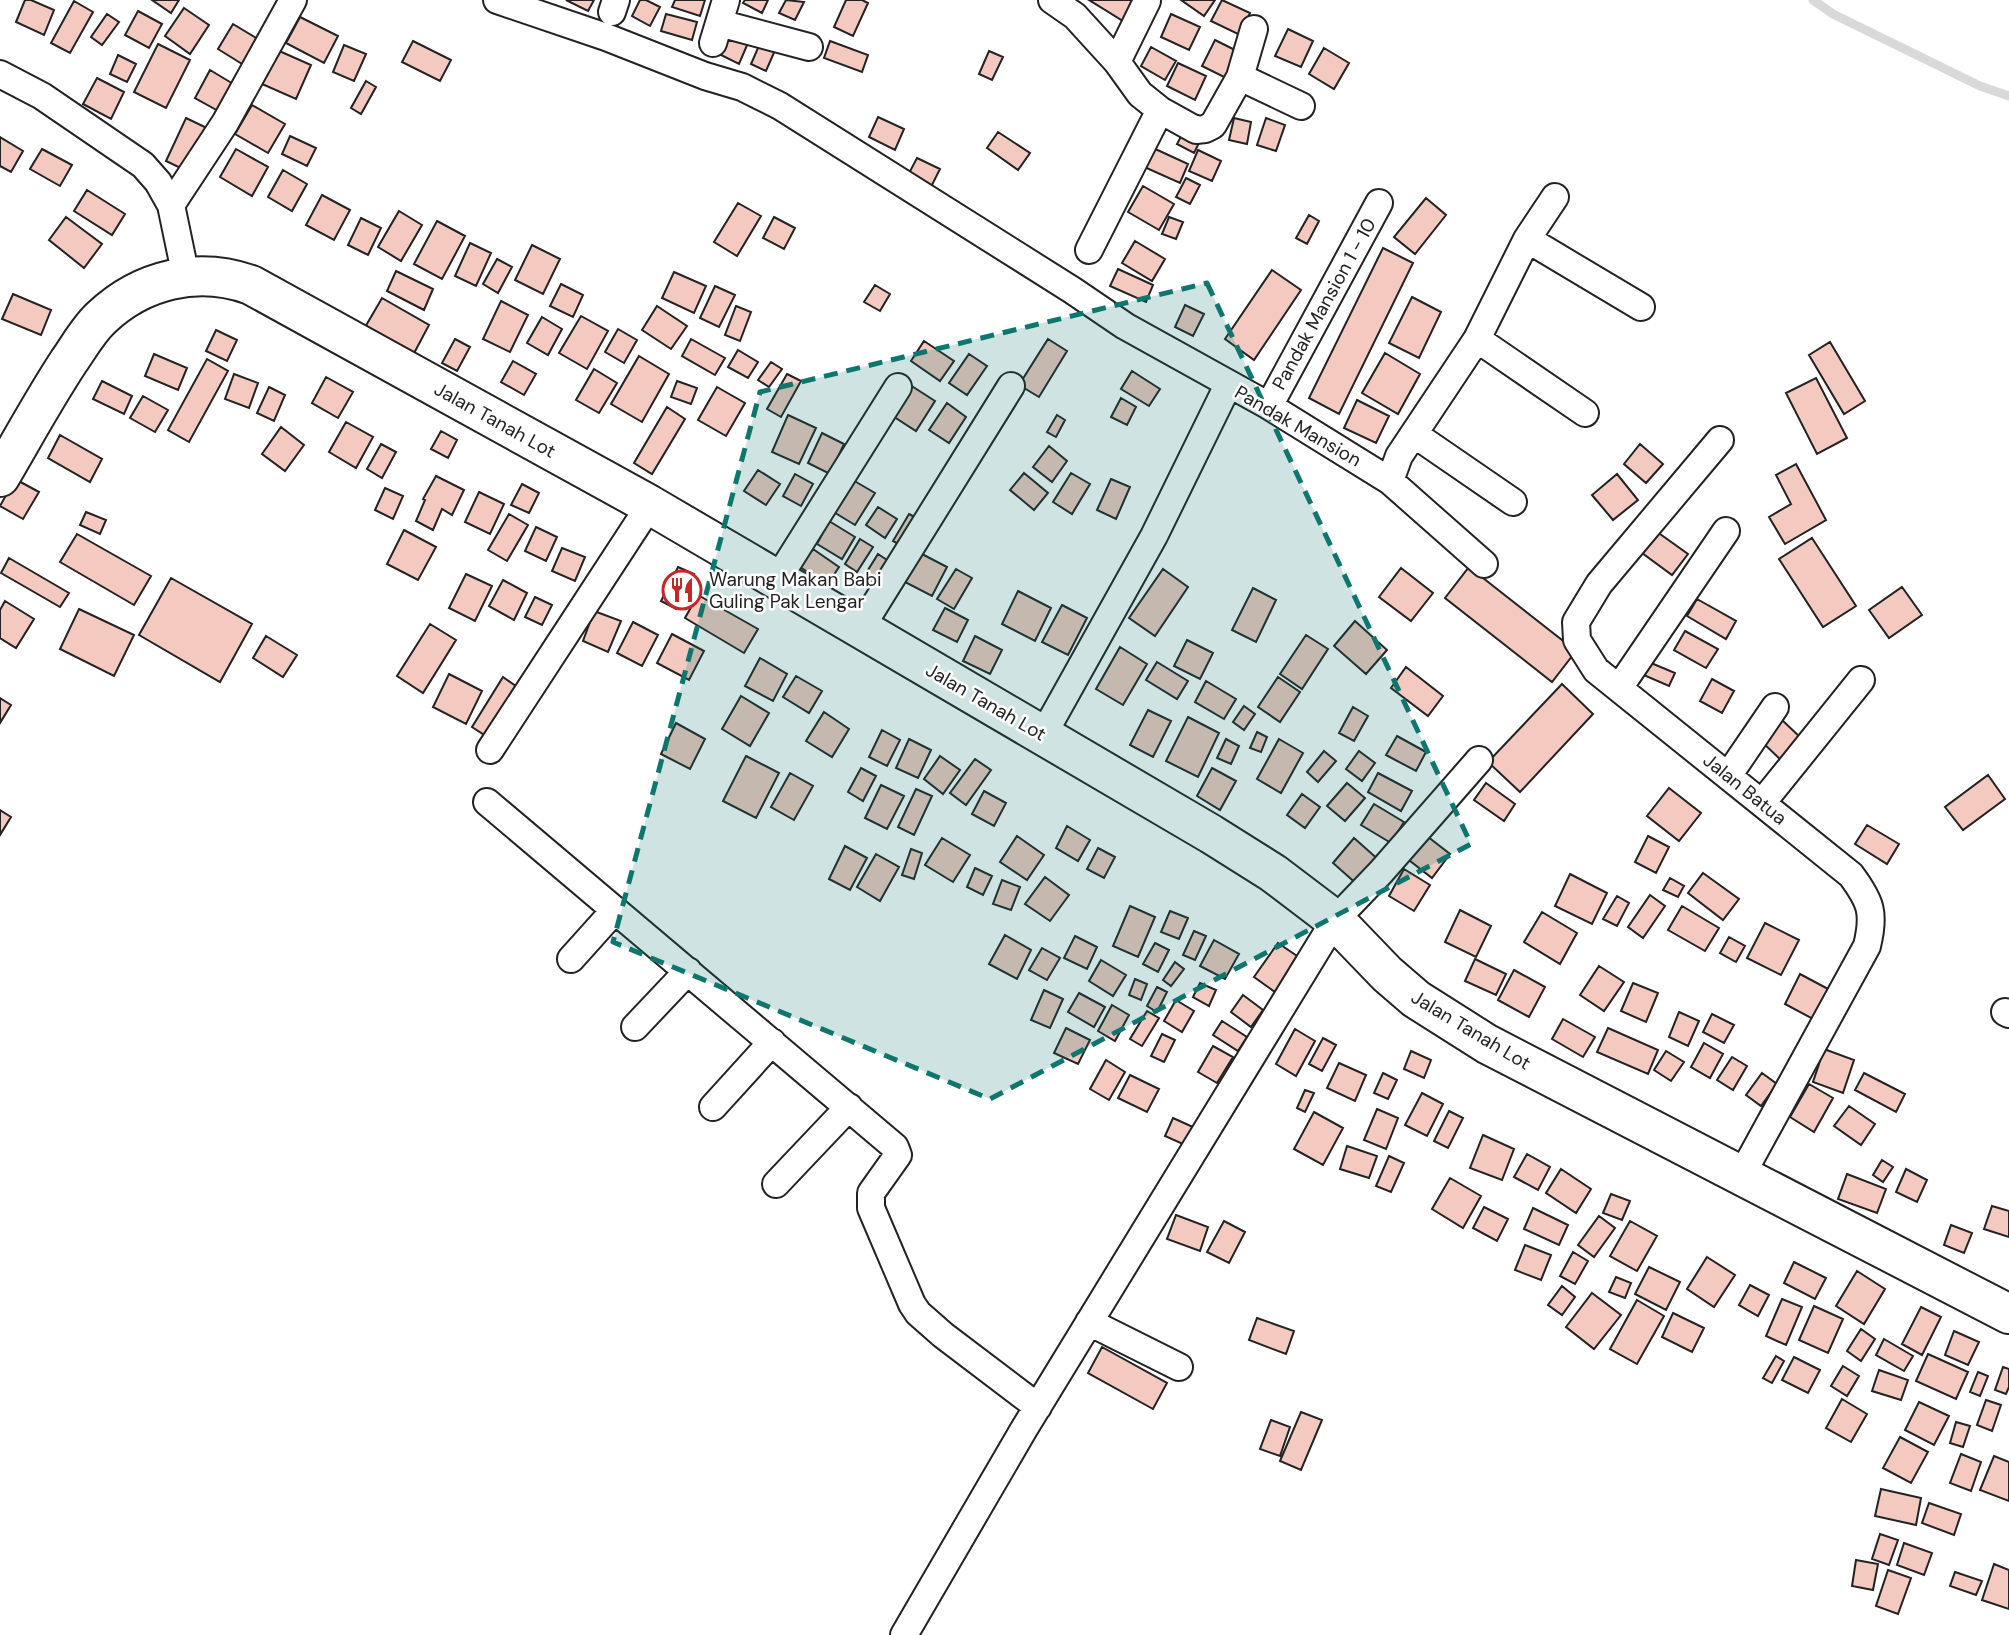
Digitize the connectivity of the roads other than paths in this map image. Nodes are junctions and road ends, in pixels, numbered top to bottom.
1 (293, 0) edge
2 (497, 0) edge
3 (1052, 0) edge
4 (1147, 1) edge
5 (719, 22) edge
6 (1254, 29) dead end
7 (809, 47) dead end
8 (1117, 62) junction
9 (0, 74) edge
10 (1240, 78) junction
11 (1301, 106) dead end
12 (1160, 110) junction
13 (1555, 197) dead end
14 (1379, 203) dead end
15 (171, 205) junction
16 (1527, 239) junction
17 (1089, 250) dead end
18 (186, 277) junction
19 (1641, 307) dead end
20 (1477, 339) junction
21 (1228, 385) junction
22 (1011, 386) dead end
23 (898, 387) dead end
24 (1269, 406) junction
25 (1586, 412) dead end
26 (1414, 434) junction
27 (1720, 440) dead end
28 (0, 477) edge
29 (1390, 481) junction
30 (1513, 502) dead end
31 (649, 505) junction
32 (1726, 531) dead end
33 (1485, 564) dead end
34 (777, 580) junction
35 (860, 629) junction
36 (1861, 680) dead end
37 (1619, 688) junction
38 (1775, 707) dead end
39 (1043, 735) junction
40 (490, 750) dead end
41 (1479, 760) dead end
42 (1728, 776) junction
43 (487, 802) dead end
44 (1762, 803) junction
45 (615, 910) junction
46 (1335, 920) junction
47 (572, 959) dead end
48 (688, 971) junction
49 (635, 1027) dead end
50 (772, 1042) junction
51 (713, 1107) dead end
52 (849, 1107) junction
53 (1741, 1176) junction
54 (776, 1184) dead end
55 (2009, 1314) edge
56 (1089, 1322) junction
57 (1179, 1367) dead end
58 (1038, 1407) junction
59 (904, 1635) edge

1 - 15 street
2 - 21 street
3 - 8 street
4 - 8 street
5 - 7 street
6 - 10 street
8 - 12 street
9 - 15 street
10 - 11 street
10 - 12 street
12 - 17 street
13 - 16 street
14 - 24 street, Pandak Mansion 1 - 10
15 - 18 street
16 - 19 street
16 - 20 street
18 - 28 main road, Jalan Tanah Lot
18 - 31 main road, Jalan Tanah Lot
20 - 25 street
20 - 26 street
21 - 24 street, Pandak Mansion
21 - 39 street, Pandak Mansion
22 - 35 street
23 - 34 street
24 - 29 street, Pandak Mansion
26 - 29 street
26 - 30 street
27 - 37 street, Jalan Batua
29 - 33 street, Pandak Mansion
31 - 34 main road, Jalan Tanah Lot
31 - 40 street
32 - 37 street
34 - 35 main road, Jalan Tanah Lot
35 - 39 main road, Jalan Tanah Lot
36 - 44 street
37 - 42 street, Jalan Batua
38 - 42 street
39 - 46 main road, Jalan Tanah Lot
41 - 46 street
42 - 44 street, Jalan Batua
43 - 45 street
44 - 53 street, Jalan Batua
45 - 47 street
45 - 48 street
46 - 53 main road, Jalan Tanah Lot
46 - 56 street
48 - 49 street
48 - 50 street
50 - 51 street
50 - 52 street
52 - 54 street
52 - 58 street
53 - 55 main road, Jalan Tanah Lot
56 - 57 street
56 - 58 street
58 - 59 street

